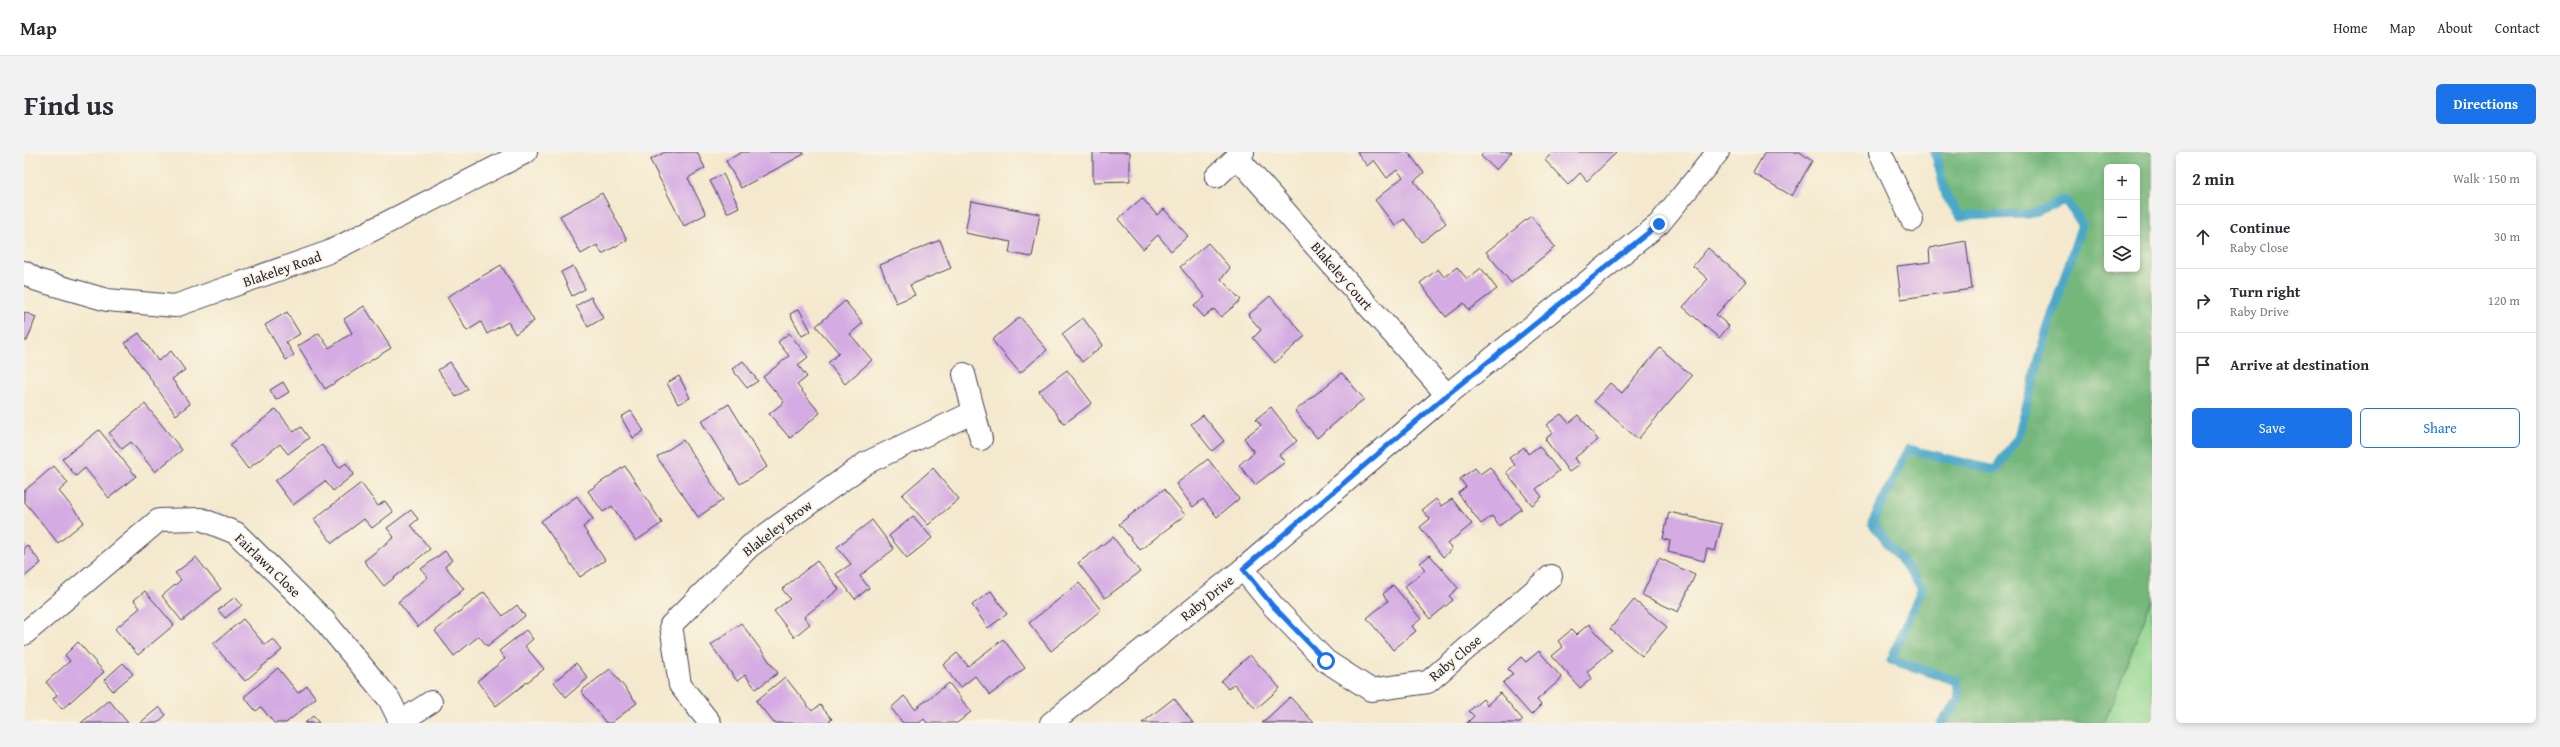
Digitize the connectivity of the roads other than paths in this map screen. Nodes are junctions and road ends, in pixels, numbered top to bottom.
1 (526, 152) edge
2 (1718, 152) edge
3 (1880, 152) edge
4 (1240, 155) edge
5 (1216, 177) dead end
6 (1912, 220) dead end
7 (24, 272) edge
8 (964, 374) dead end
9 (1447, 395) junction
10 (974, 412) junction
11 (981, 439) dead end
12 (1243, 569) junction
13 (1551, 576) dead end
14 (24, 634) edge
15 (432, 702) dead end
16 (400, 722) edge
17 (710, 723) edge
18 (1051, 723) edge

1 - 7 street, Blakeley Road
2 - 9 street, Raby Drive
3 - 6 street
4 - 5 street, Blakeley Court
4 - 9 street, Blakeley Court
8 - 10 street
9 - 12 street, Raby Drive
10 - 11 street
10 - 17 street, Blakeley Brow
12 - 13 street, Raby Close
12 - 18 street, Raby Drive
14 - 16 street, Fairlawn Close
15 - 16 street, Fairlawn Close

